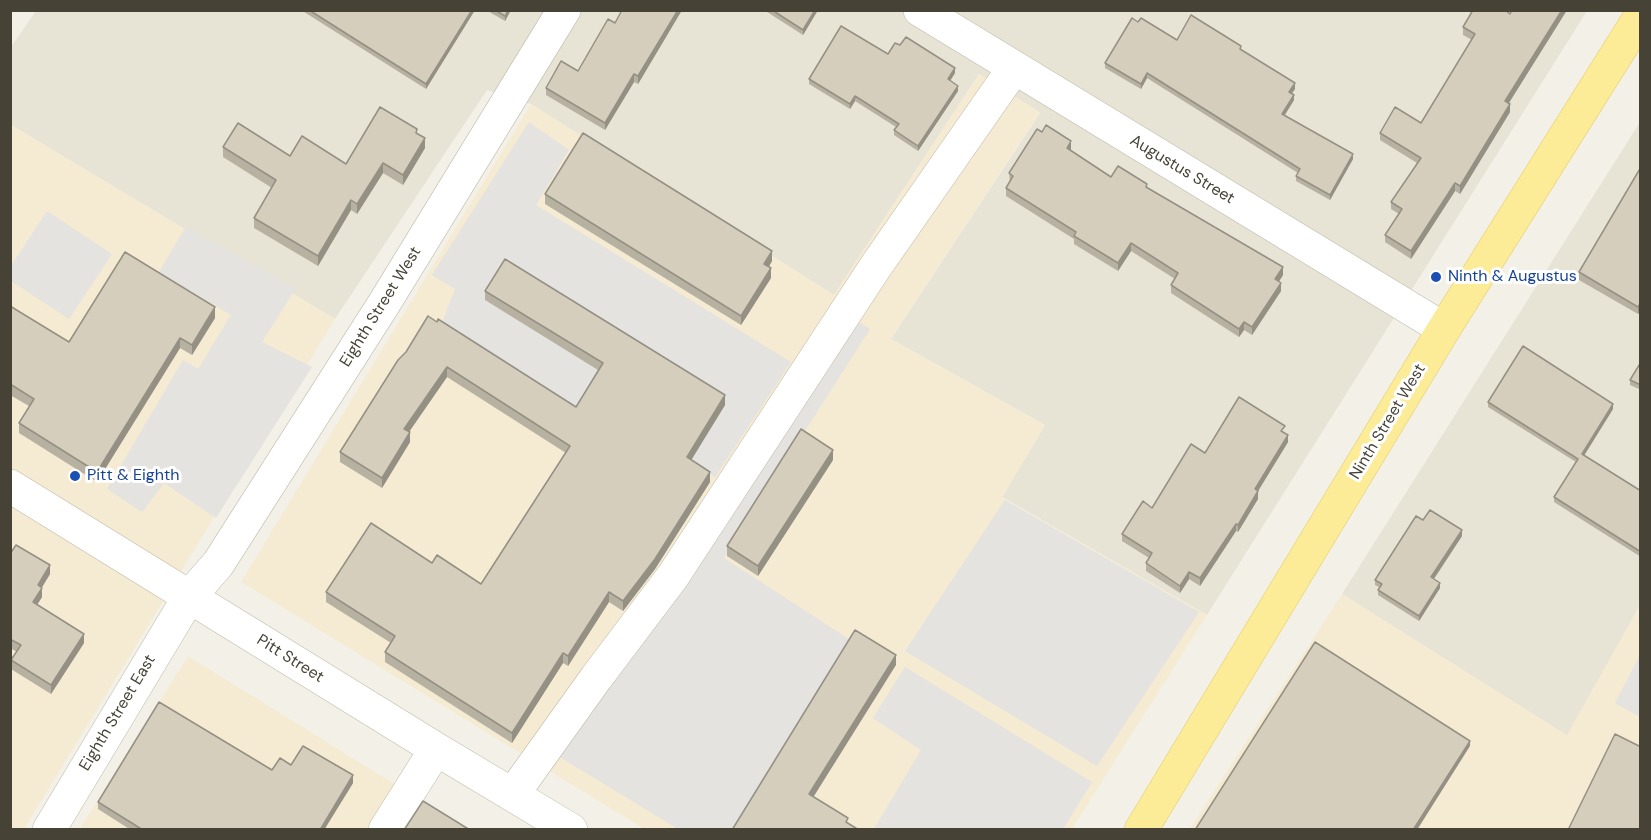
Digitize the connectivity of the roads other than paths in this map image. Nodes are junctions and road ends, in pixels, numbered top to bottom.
1 (564, 10) edge
2 (920, 10) edge
3 (1641, 17) edge
4 (1014, 68) junction
5 (1444, 329) junction
6 (10, 486) edge
7 (189, 597) junction
8 (436, 749) junction
9 (513, 794) junction
10 (49, 830) edge
11 (385, 830) edge
12 (571, 830) edge
13 (1141, 830) edge

1 - 7 street, Eighth Street West
2 - 4 street, Augustus Street
3 - 5 main road, Ninth Street West
4 - 5 street, Augustus Street
4 - 9 street
5 - 13 main road, Ninth Street West
6 - 7 street, Pitt Street
7 - 8 street, Pitt Street
7 - 10 street, Eighth Street East
8 - 9 street, Pitt Street
8 - 11 street
9 - 12 street, Pitt Street

